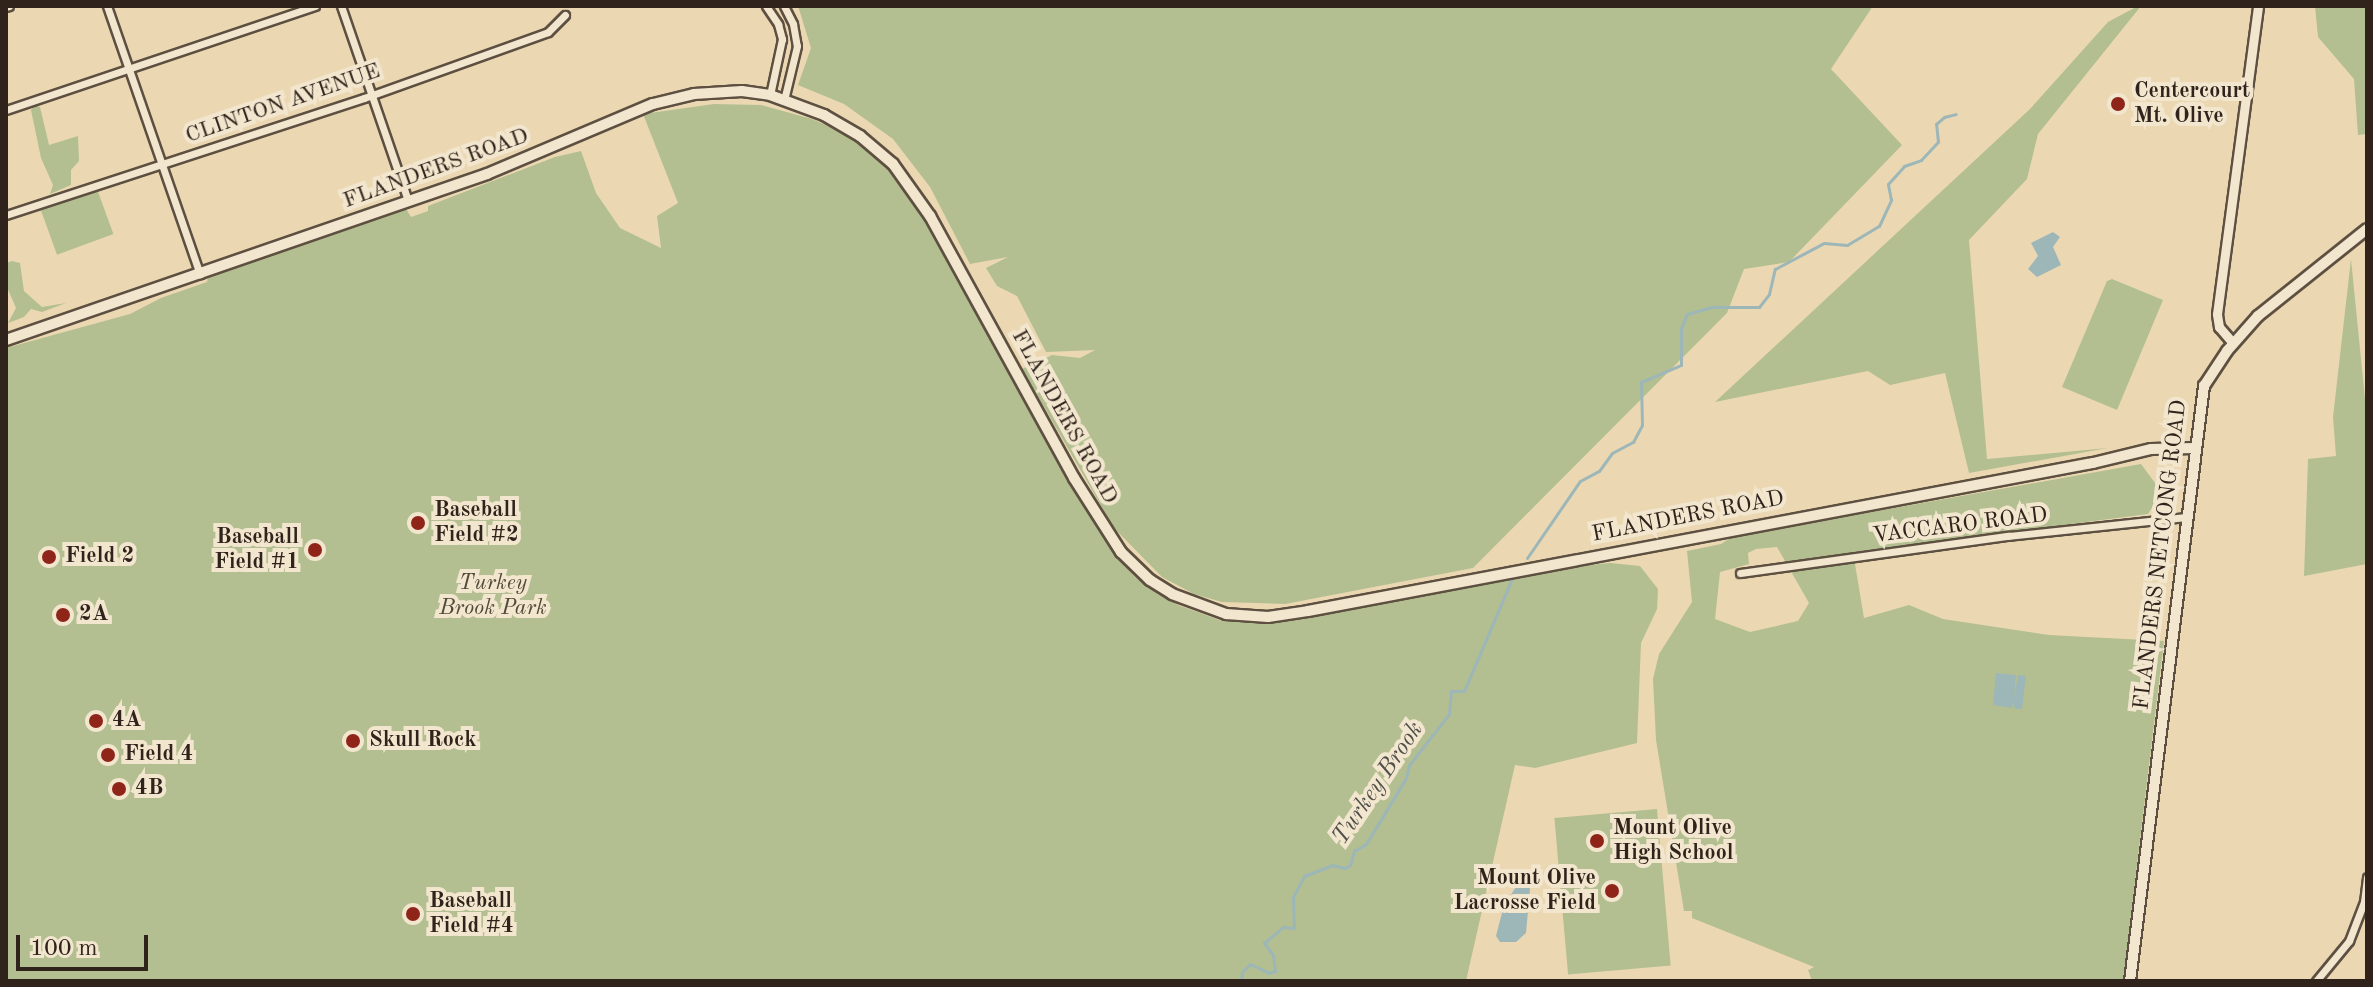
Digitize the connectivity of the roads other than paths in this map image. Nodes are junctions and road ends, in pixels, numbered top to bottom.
1 (107, 6) edge
2 (315, 6) edge
3 (341, 6) edge
4 (766, 6) edge
5 (784, 6) edge
6 (2258, 6) edge
7 (565, 15) dead end
8 (129, 69) junction
9 (372, 94) junction
10 (770, 95) junction
11 (784, 100) junction
12 (6, 110) edge
13 (162, 164) junction
14 (408, 201) junction
15 (6, 215) edge
16 (2367, 229) edge
17 (200, 274) junction
18 (6, 340) edge
19 (2233, 343) junction
20 (2194, 448) junction
21 (2185, 517) junction
22 (1740, 573) dead end
23 (2367, 877) edge
24 (2130, 981) edge
25 (2316, 981) edge

1 - 8 street
2 - 8 street
3 - 9 street
4 - 10 street
5 - 11 street
6 - 19 street
7 - 9 street, CLINTON AVENUE
8 - 12 street
8 - 13 street
9 - 13 street, CLINTON AVENUE
9 - 14 street
10 - 11 main road, FLANDERS ROAD
10 - 14 main road, FLANDERS ROAD
11 - 20 main road, FLANDERS ROAD
13 - 15 street, CLINTON AVENUE
13 - 17 street
14 - 17 main road, FLANDERS ROAD
16 - 19 main road, FLANDERS NETCONG ROAD
17 - 18 main road, FLANDERS ROAD
19 - 20 main road, FLANDERS NETCONG ROAD
20 - 21 main road, FLANDERS NETCONG ROAD
21 - 22 street, VACCARO ROAD
21 - 24 main road, FLANDERS NETCONG ROAD
23 - 25 street

